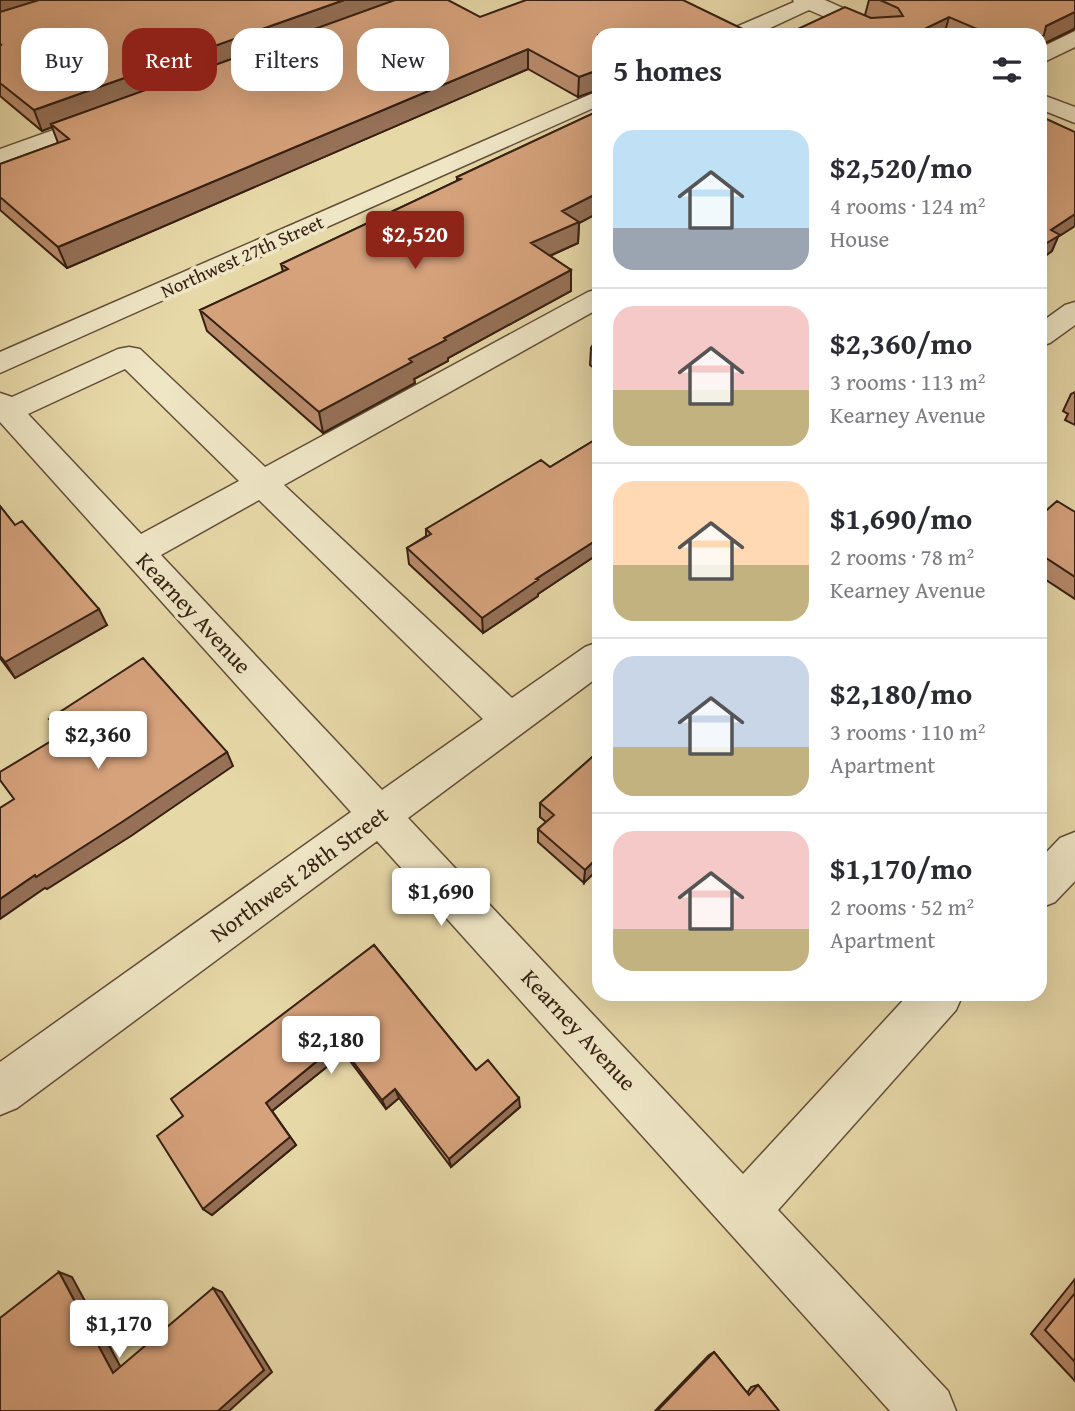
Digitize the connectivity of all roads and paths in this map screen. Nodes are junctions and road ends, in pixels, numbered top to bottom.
1 (809, 1) edge
2 (752, 28) edge
3 (869, 28) edge
4 (1075, 38) edge
5 (1047, 54) edge
6 (592, 101) edge
7 (1047, 104) edge
8 (131, 109) edge
9 (1075, 116) edge
10 (0, 157) edge
11 (592, 301) edge
12 (1075, 311) edge
13 (1047, 332) edge
14 (0, 363) edge
15 (4, 407) edge
16 (260, 483) junction
17 (137, 552) junction
18 (592, 661) edge
19 (510, 721) junction
20 (381, 814) junction
21 (1075, 851) edge
22 (1047, 881) edge
23 (934, 1001) edge
24 (0, 1091) edge
25 (744, 1210) junction
26 (928, 1411) edge

1 - 2 street
1 - 3 street
4 - 5 street
6 - 14 street, Northwest 27th Street
7 - 9 street
8 - 10 street
11 - 16 street
12 - 13 street
15 - 16 street
15 - 17 street, Kearney Avenue
16 - 17 street
16 - 19 street
17 - 20 street, Kearney Avenue
18 - 19 street, Northwest 28th Street
19 - 20 street, Northwest 28th Street
20 - 24 street, Northwest 28th Street
20 - 25 street, Kearney Avenue
21 - 22 street
23 - 25 street
25 - 26 street, Kearney Avenue

